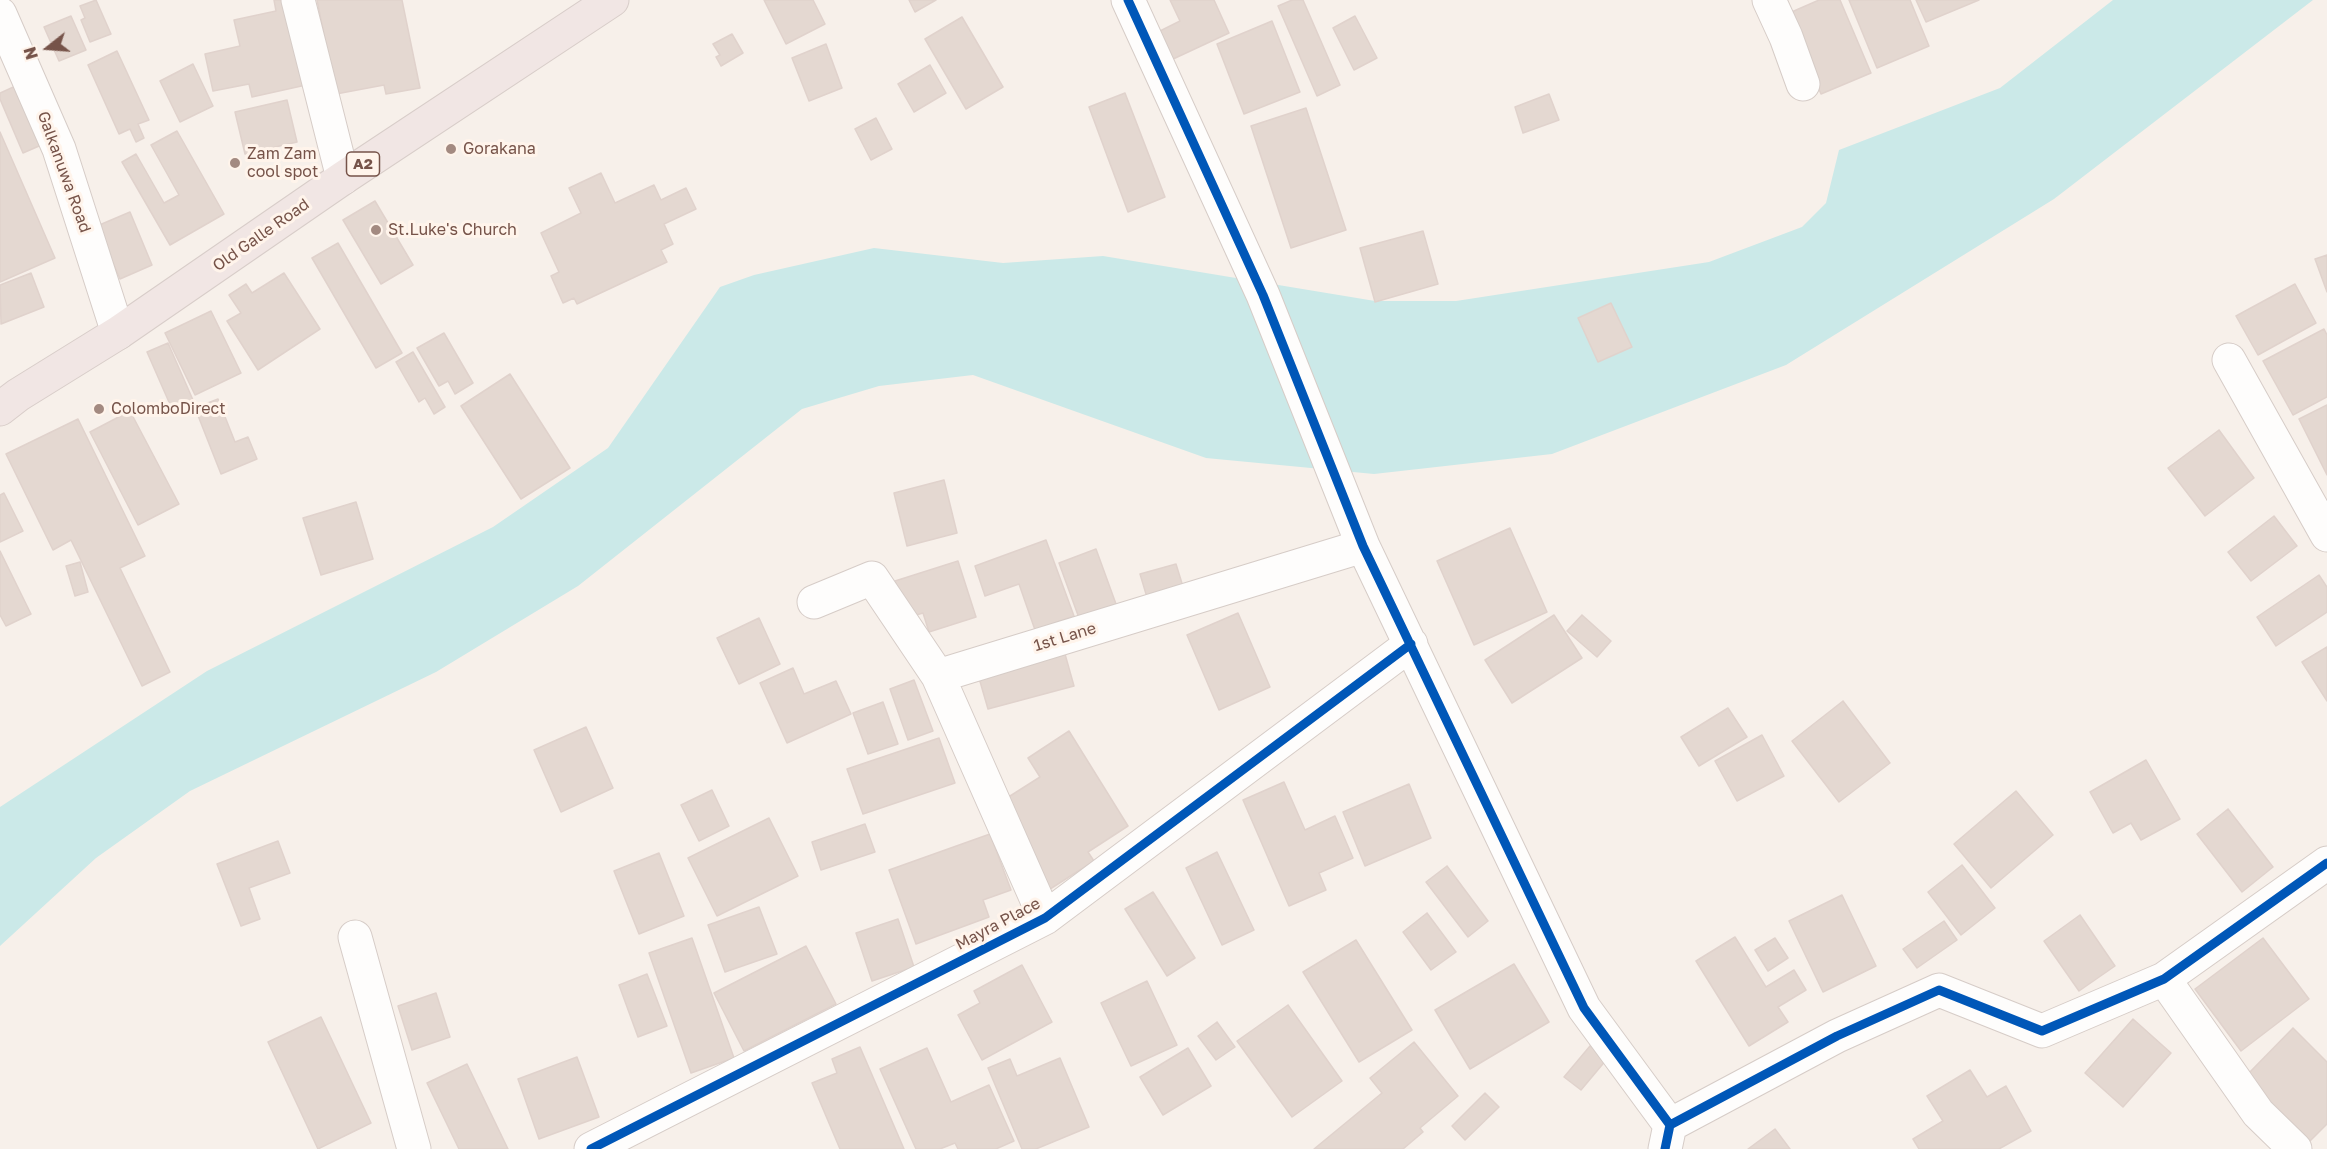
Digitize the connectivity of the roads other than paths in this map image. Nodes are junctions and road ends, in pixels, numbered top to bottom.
1 (298, 0) edge
2 (612, 0) edge
3 (1128, 0) edge
4 (1769, 0) edge
5 (0, 14) edge
6 (1803, 84) dead end
7 (343, 178) junction
8 (118, 333) junction
9 (2229, 360) dead end
10 (0, 409) edge
11 (2327, 535) edge
12 (1361, 537) junction
13 (814, 602) dead end
14 (1411, 644) junction
15 (938, 676) junction
16 (2327, 863) edge
17 (1045, 918) junction
18 (355, 937) dead end
19 (2164, 979) junction
20 (1667, 1137) edge
21 (414, 1149) edge
22 (591, 1149) edge
23 (2295, 1149) edge

1 - 7 street
2 - 7 highway, Old Galle Road / A2
3 - 12 street
4 - 6 street
5 - 8 street, Galkanuwa Road
7 - 8 highway, Old Galle Road / A2
8 - 10 highway, Old Galle Road / A2
9 - 11 street
12 - 14 street
12 - 15 street, 1st Lane
13 - 15 street
14 - 17 street, Mayra Place
14 - 20 street
15 - 17 street
16 - 19 street
17 - 22 street, Mayra Place
18 - 21 street
19 - 20 street
19 - 23 street

